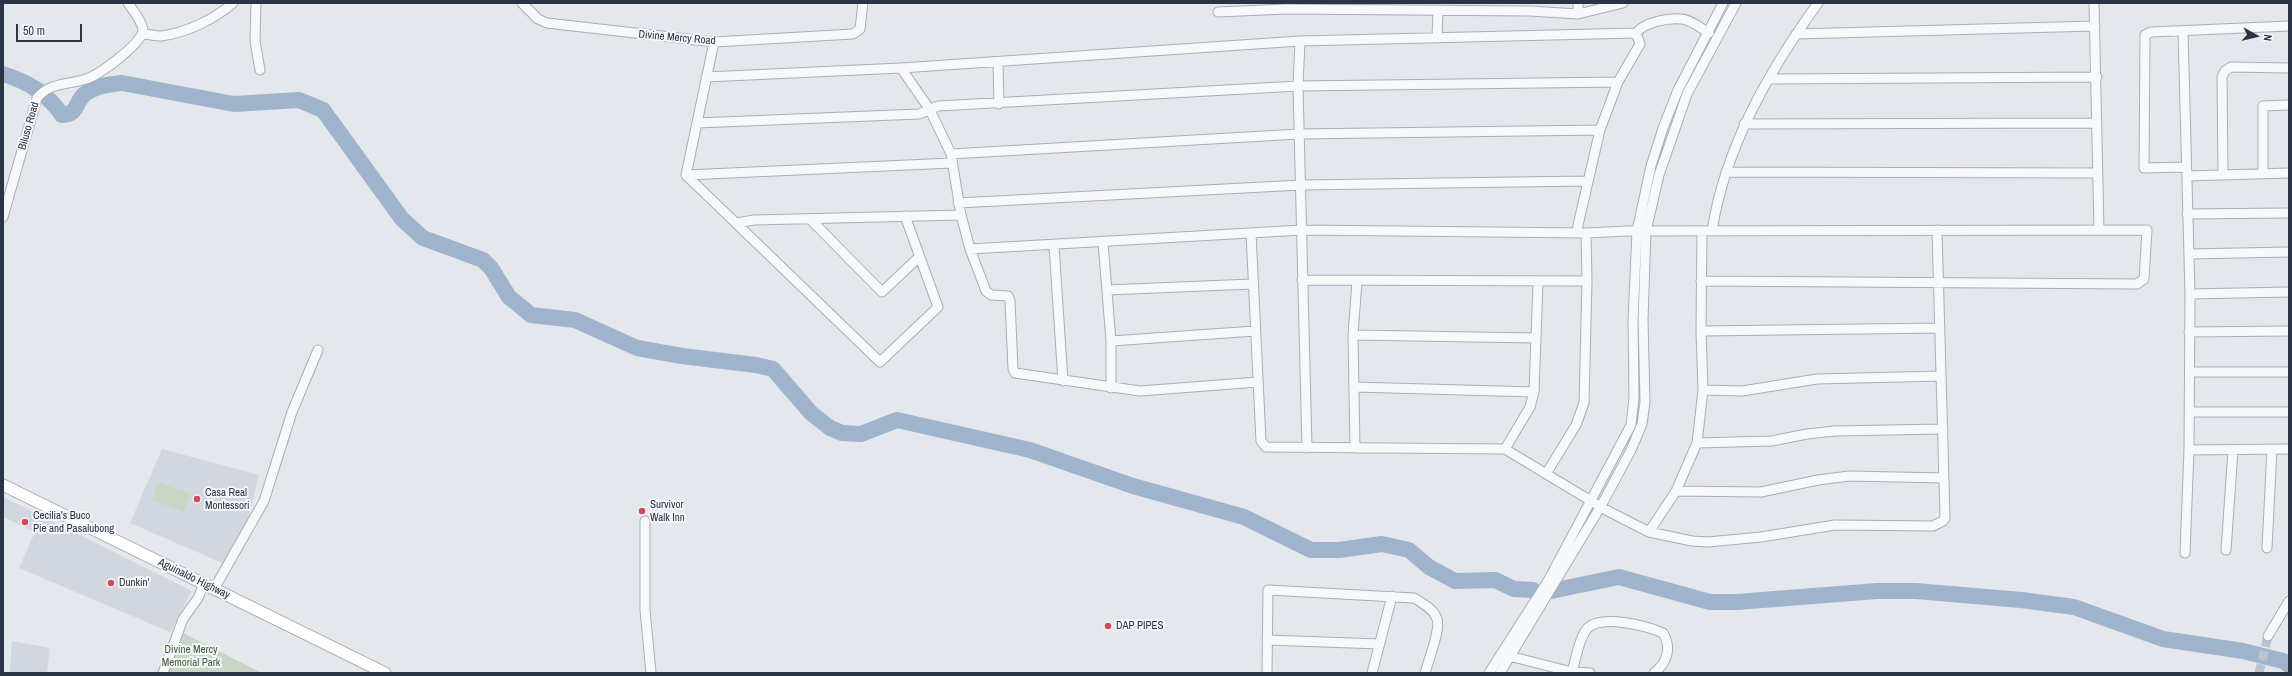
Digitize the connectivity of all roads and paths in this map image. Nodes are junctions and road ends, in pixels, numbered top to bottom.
1 (128, 3) edge
2 (233, 3) edge
3 (256, 3) edge
4 (522, 3) edge
5 (863, 3) edge
6 (1578, 3) edge
7 (1624, 3) edge
8 (1723, 3) edge
9 (1736, 3) edge
10 (1818, 3) edge
11 (2094, 3) edge
12 (1286, 6) edge
13 (1483, 7) edge
14 (1530, 7) edge
15 (1438, 11) junction
16 (1218, 12) dead end
17 (1578, 14) junction
18 (2095, 26) junction
19 (2289, 26) edge
20 (2182, 31) junction
21 (1636, 33) junction
22 (1709, 33) junction
23 (142, 34) junction
24 (1796, 34) junction
25 (1437, 37) junction
26 (1300, 41) junction
27 (714, 42) junction
28 (998, 62) junction
29 (901, 68) junction
30 (2289, 68) edge
31 (260, 70) dead end
32 (706, 77) junction
33 (2097, 77) junction
34 (1769, 79) junction
35 (1618, 82) junction
36 (1298, 86) junction
37 (999, 104) junction
38 (2289, 105) edge
39 (930, 110) junction
40 (697, 123) junction
41 (2097, 123) junction
42 (1744, 124) junction
43 (1600, 130) junction
44 (1299, 134) junction
45 (951, 154) junction
46 (952, 164) junction
47 (2186, 171) junction
48 (1726, 172) junction
49 (2098, 173) junction
50 (2263, 173) junction
51 (2289, 173) edge
52 (2223, 174) junction
53 (686, 175) junction
54 (1588, 181) junction
55 (1301, 185) junction
56 (958, 203) junction
57 (2289, 213) edge
58 (2187, 214) junction
59 (961, 215) junction
60 (905, 216) junction
61 (3, 217) edge
62 (810, 219) junction
63 (736, 223) junction
64 (1302, 230) junction
65 (1712, 230) junction
66 (1937, 230) junction
67 (2099, 230) junction
68 (1637, 231) junction
69 (1646, 231) junction
70 (1702, 231) junction
71 (1251, 233) junction
72 (1582, 233) junction
73 (1103, 242) junction
74 (1054, 246) junction
75 (970, 249) junction
76 (2289, 252) edge
77 (2189, 254) junction
78 (919, 257) junction
79 (1302, 280) junction
80 (1357, 281) junction
81 (1587, 281) junction
82 (1701, 281) junction
83 (1938, 282) junction
84 (1538, 283) junction
85 (1252, 284) junction
86 (1107, 290) junction
87 (2289, 292) edge
88 (2190, 294) junction
89 (1940, 328) junction
90 (1255, 331) junction
91 (1701, 331) junction
92 (2289, 331) edge
93 (2189, 332) junction
94 (1353, 335) junction
95 (1535, 338) junction
96 (1111, 341) junction
97 (318, 350) dead end
98 (2190, 372) junction
99 (2289, 372) edge
100 (1941, 376) junction
101 (1063, 381) junction
102 (1258, 382) junction
103 (1354, 387) junction
104 (1112, 388) junction
105 (1703, 390) junction
106 (1534, 392) junction
107 (2190, 412) junction
108 (2289, 412) edge
109 (1942, 429) junction
110 (1697, 443) junction
111 (1307, 448) junction
112 (1355, 448) junction
113 (1505, 449) junction
114 (2272, 449) junction
115 (2289, 449) edge
116 (2189, 450) junction
117 (2233, 450) junction
118 (1546, 474) junction
119 (1944, 478) junction
120 (3, 485) edge
121 (1676, 490) junction
122 (1591, 500) junction
123 (1600, 506) junction
124 (645, 521) dead end
125 (1649, 532) junction
126 (2267, 548) dead end
127 (2226, 550) dead end
128 (2185, 553) dead end
129 (204, 584) junction
130 (1551, 584) junction
131 (214, 589) junction
132 (1392, 596) junction
133 (2289, 601) edge
134 (2268, 636) tunnel mouth
135 (1267, 640) junction
136 (1380, 644) junction
137 (1505, 655) junction
138 (1572, 672) junction
139 (163, 673) edge
140 (385, 673) edge
141 (651, 673) edge
142 (1267, 673) edge
143 (1372, 673) edge
144 (1425, 673) edge
145 (1489, 673) edge
146 (1500, 673) edge
147 (1590, 673) edge
148 (1654, 673) edge

1 - 23 street
2 - 23 street
3 - 31 street
4 - 27 street, Divine Mercy Road
5 - 27 street, Divine Mercy Road
6 - 17 street
7 - 17 street
8 - 22 street
9 - 69 street
10 - 24 street
11 - 18 street
12 - 15 street
12 - 16 street
13 - 14 street
13 - 15 street
14 - 17 street
15 - 25 street
18 - 24 street
18 - 33 street
19 - 20 street
20 - 47 street
20 - 47 street
21 - 22 street
21 - 25 street
21 - 35 street
22 - 68 street
23 - 61 street, Biluso Road
24 - 34 street
25 - 26 street
26 - 28 street
26 - 36 street
27 - 32 street
28 - 29 street
28 - 37 street
29 - 32 street
29 - 39 street
30 - 52 street
32 - 40 street
33 - 34 street
33 - 41 street
34 - 42 street
35 - 36 street
35 - 43 street
36 - 37 street
36 - 44 street
37 - 39 street
38 - 50 street
39 - 40 street
39 - 45 street
40 - 53 street
41 - 42 street
41 - 49 street
42 - 48 street
43 - 44 street
43 - 54 street
44 - 45 street
44 - 55 street
45 - 46 street
46 - 53 street
46 - 56 street
47 - 52 street
47 - 58 street
48 - 49 street
48 - 65 street
49 - 67 street
50 - 51 street
50 - 52 street
53 - 63 street
54 - 55 street
54 - 72 street
55 - 56 street
55 - 64 street
56 - 59 street
57 - 58 street
58 - 77 street
59 - 60 street
59 - 75 street
60 - 62 street
60 - 78 street
62 - 63 street
62 - 78 street
63 - 78 street
64 - 71 street
64 - 72 street
64 - 79 street
65 - 66 street
65 - 70 street
66 - 67 street
66 - 83 street
67 - 83 street
68 - 69 street
68 - 72 street
68 - 122 street
69 - 70 street
69 - 123 street
70 - 82 street
71 - 73 street
71 - 85 street
72 - 81 street
73 - 74 street
73 - 86 street
74 - 75 street
74 - 101 street
75 - 101 street
76 - 77 street
77 - 88 street
79 - 80 street
79 - 111 street
80 - 84 street
80 - 94 street
81 - 84 street
81 - 118 street
82 - 83 street
82 - 91 street
83 - 89 street
84 - 95 street
85 - 86 street
85 - 90 street
86 - 96 street
87 - 88 street
88 - 93 street
89 - 91 street
89 - 100 street
90 - 96 street
90 - 102 street
91 - 105 street
92 - 93 street
93 - 98 street
94 - 95 street
94 - 103 street
95 - 106 street
96 - 104 street
97 - 131 street
98 - 99 street
98 - 107 street
100 - 105 street
100 - 109 street
101 - 104 street
102 - 104 street
102 - 111 street
103 - 106 street
103 - 112 street
105 - 110 street
106 - 113 street
107 - 108 street
107 - 116 street
109 - 110 street
109 - 119 street
110 - 121 street
111 - 112 street
112 - 113 street
113 - 118 street
114 - 115 street
114 - 117 street
114 - 126 street
116 - 117 street
116 - 128 street
117 - 127 street
118 - 122 street
119 - 121 street
119 - 125 street
120 - 129 main road, Aguinaldo Highway
121 - 125 street
122 - 123 street
122 - 130 street
123 - 125 street
123 - 130 street
124 - 141 street
129 - 131 main road, Aguinaldo Highway
129 - 139 street
130 - 137 street
131 - 140 main road, Aguinaldo Highway
132 - 135 street
132 - 136 street
132 - 144 street
133 - 134 street
135 - 136 street
135 - 142 street
136 - 143 street
137 - 138 street
137 - 145 street
137 - 146 street
138 - 147 street
138 - 148 street

